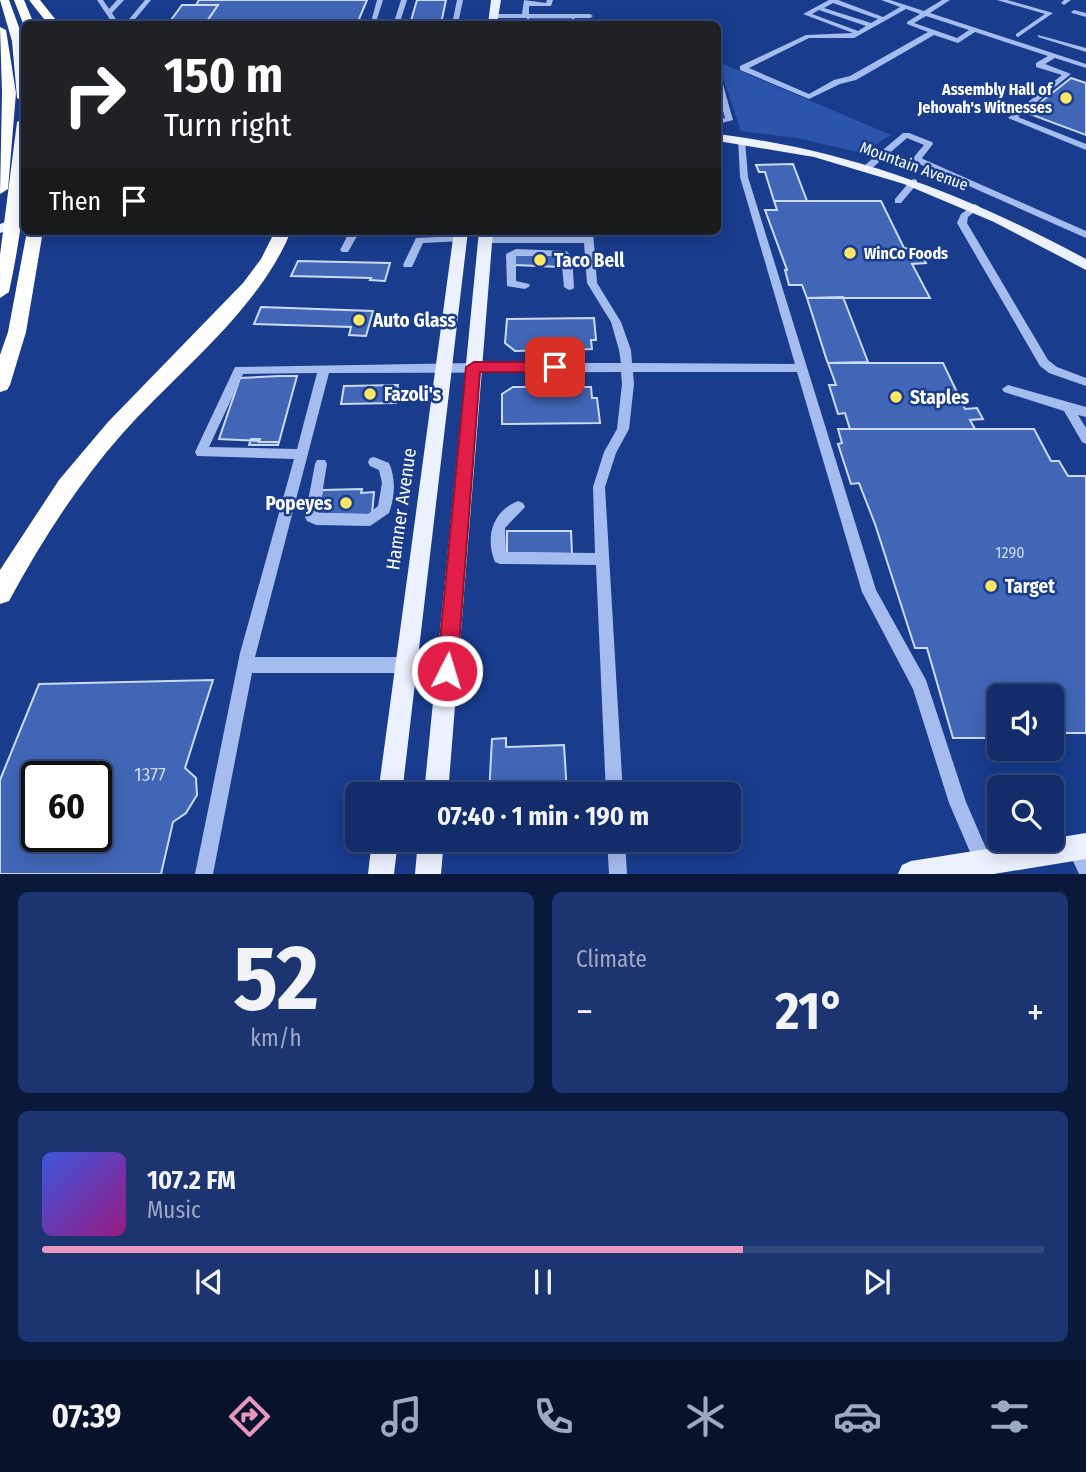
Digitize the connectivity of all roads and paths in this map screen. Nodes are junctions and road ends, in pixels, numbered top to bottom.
1 (4, 0) edge
2 (19, 0) edge
3 (34, 0) edge
4 (100, 0) edge
5 (121, 0) edge
6 (148, 0) edge
7 (380, 0) edge
8 (404, 0) edge
9 (460, 0) edge
10 (496, 0) edge
11 (550, 0) edge
12 (884, 0) edge
13 (947, 0) edge
14 (1000, 0) edge
15 (833, 1) edge
16 (527, 2) edge
17 (902, 4) edge
18 (818, 8) junction
19 (110, 12) junction
20 (1074, 12) dead end
21 (925, 14) junction
22 (1086, 15) edge
23 (525, 16) junction
24 (590, 16) dead end
25 (884, 19) junction
26 (494, 20) edge
27 (28, 21) edge
28 (52, 21) edge
29 (114, 21) edge
30 (130, 21) edge
31 (456, 21) edge
32 (872, 26) junction
33 (0, 30) edge
34 (974, 30) junction
35 (934, 32) junction
36 (859, 33) junction
37 (1018, 35) dead end
38 (1040, 36) dead end
39 (1086, 50) edge
40 (1055, 55) junction
41 (1084, 63) edge
42 (21, 70) edge
43 (721, 92) edge
44 (721, 121) edge
45 (721, 138) edge
46 (741, 140) junction
47 (1086, 147) edge
48 (21, 151) edge
49 (869, 167) junction
50 (914, 183) junction
51 (0, 190) edge
52 (898, 201) dead end
53 (975, 207) junction
54 (21, 220) edge
55 (0, 229) edge
56 (35, 235) edge
57 (282, 235) edge
58 (353, 235) edge
59 (413, 235) edge
60 (461, 235) edge
61 (1086, 235) edge
62 (486, 236) edge
63 (588, 236) edge
64 (419, 240) junction
65 (345, 250) dead end
66 (408, 265) dead end
67 (1086, 265) edge
68 (524, 286) dead end
69 (569, 287) dead end
70 (0, 292) edge
71 (474, 367) junction
72 (627, 367) junction
73 (444, 368) junction
74 (802, 368) junction
75 (324, 370) junction
76 (1086, 382) edge
77 (0, 385) edge
78 (1008, 389) dead end
79 (1068, 408) junction
80 (1086, 412) edge
81 (1086, 439) edge
82 (302, 454) junction
83 (374, 462) dead end
84 (321, 464) dead end
85 (518, 507) dead end
86 (602, 559) junction
87 (0, 593) edge
88 (406, 665) junction
89 (246, 666) junction
90 (391, 782) edge
91 (437, 782) edge
92 (613, 782) edge
93 (384, 852) edge
94 (431, 852) edge
95 (617, 852) edge
96 (1083, 854) edge
97 (983, 862) junction
98 (204, 873) edge
99 (381, 873) edge
100 (428, 873) edge
101 (618, 873) edge
102 (911, 873) edge

1 - 42 highway
2 - 27 highway
3 - 28 highway
4 - 19 street
5 - 19 street
6 - 30 street
7 - 8 street
9 - 31 street
10 - 26 main road
11 - 16 street
12 - 17 street
13 - 21 street
14 - 37 street
15 - 18 street
15 - 25 street
16 - 23 street
17 - 21 street
17 - 25 street
18 - 32 street
18 - 36 street
19 - 29 street
20 - 22 street
21 - 34 street
21 - 35 street
23 - 24 street
23 - 26 street
25 - 32 street
32 - 36 street
33 - 51 highway
34 - 35 street
34 - 40 street
35 - 36 street
38 - 39 street
40 - 41 street
40 - 47 lane
43 - 44 lane
45 - 46 main road, Mountain Avenue
46 - 49 main road, Mountain Avenue
46 - 74 street
48 - 70 highway
49 - 50 main road, Mountain Avenue
49 - 61 street
50 - 52 street
50 - 53 main road, Mountain Avenue
53 - 67 main road, Mountain Avenue
53 - 76 street
54 - 55 main road
56 - 77 highway
57 - 87 highway
58 - 65 street
59 - 64 street
60 - 64 street
60 - 73 main road, Hamner Avenue
62 - 63 street
62 - 71 main road
63 - 72 street
64 - 66 street
68 - 69 street
71 - 72 street
71 - 73 street
71 - 91 main road
72 - 74 street
72 - 86 street
73 - 75 street
73 - 88 main road, Hamner Avenue
74 - 97 street
75 - 82 street
75 - 82 street
78 - 79 lane
79 - 80 street
79 - 81 lane
82 - 89 street
83 - 84 street
85 - 86 street
86 - 92 street
88 - 89 lane
88 - 90 main road, Hamner Avenue
89 - 98 lane
93 - 99 main road
94 - 100 main road
95 - 101 street
96 - 97 main road
97 - 102 main road

